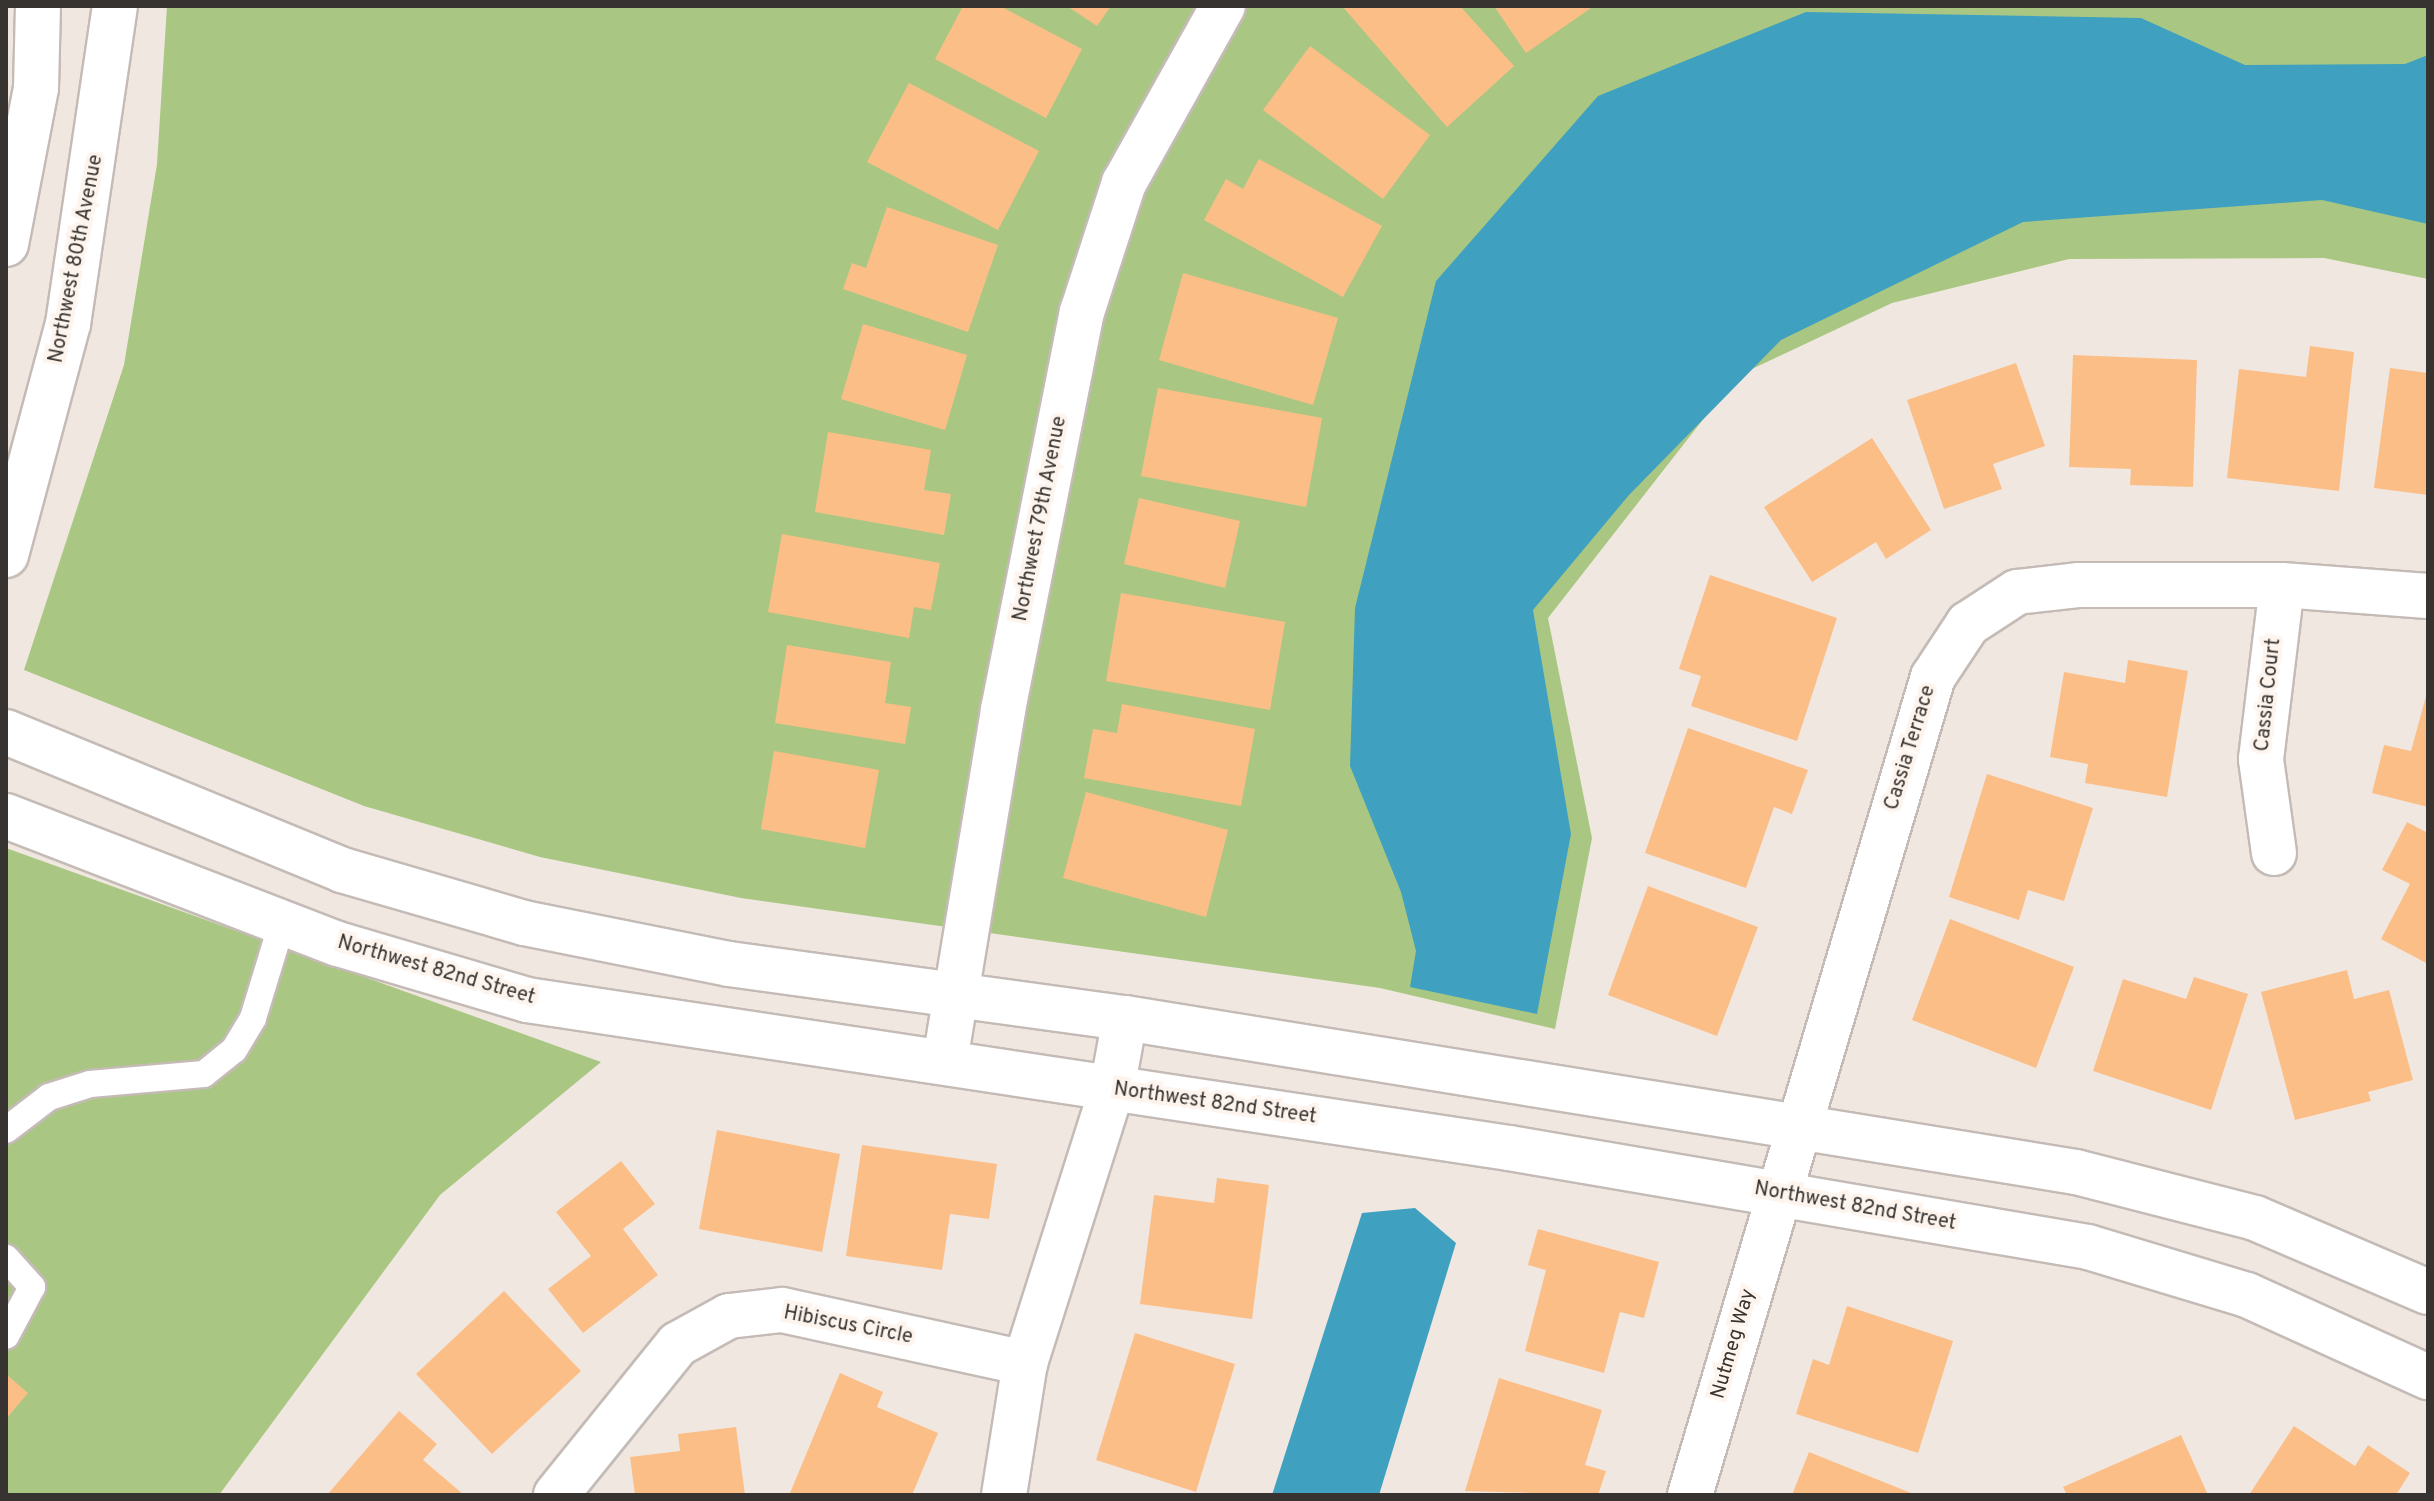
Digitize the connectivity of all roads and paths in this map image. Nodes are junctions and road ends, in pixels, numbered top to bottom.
1 (38, 6) edge
2 (115, 6) edge
3 (1223, 6) edge
4 (6, 244) edge
5 (6, 555) edge
6 (2282, 585) junction
7 (2428, 596) edge
8 (6, 732) edge
9 (6, 816) edge
10 (2274, 853) dead end
11 (282, 923) junction
12 (954, 993) junction
13 (1125, 1018) junction
14 (945, 1061) junction
15 (1112, 1089) junction
16 (1799, 1125) junction
17 (6, 1130) edge
18 (1778, 1193) junction
19 (6, 1258) edge
20 (2428, 1292) edge
21 (6, 1336) edge
22 (1025, 1363) junction
23 (2428, 1377) edge
24 (556, 1495) edge
25 (1004, 1495) edge
26 (1690, 1495) edge

1 - 4 street
2 - 5 street, Northwest 80th Avenue
3 - 12 street, Northwest 79th Avenue
6 - 7 street, Cassia Terrace
6 - 10 street, Cassia Court
6 - 16 street, Cassia Terrace
8 - 12 street
9 - 11 street, Northwest 82nd Street
11 - 14 street, Northwest 82nd Street
11 - 17 lane
12 - 13 street
12 - 14 street, Northwest 79th Avenue
13 - 15 street
13 - 16 street
14 - 15 street, Northwest 82nd Street
15 - 18 street, Northwest 82nd Street
15 - 22 street
16 - 18 street, Cassia Terrace
16 - 20 street
18 - 23 street, Northwest 82nd Street
18 - 26 street, Nutmeg Way
19 - 21 lane
22 - 24 street, Hibiscus Circle
22 - 25 street

